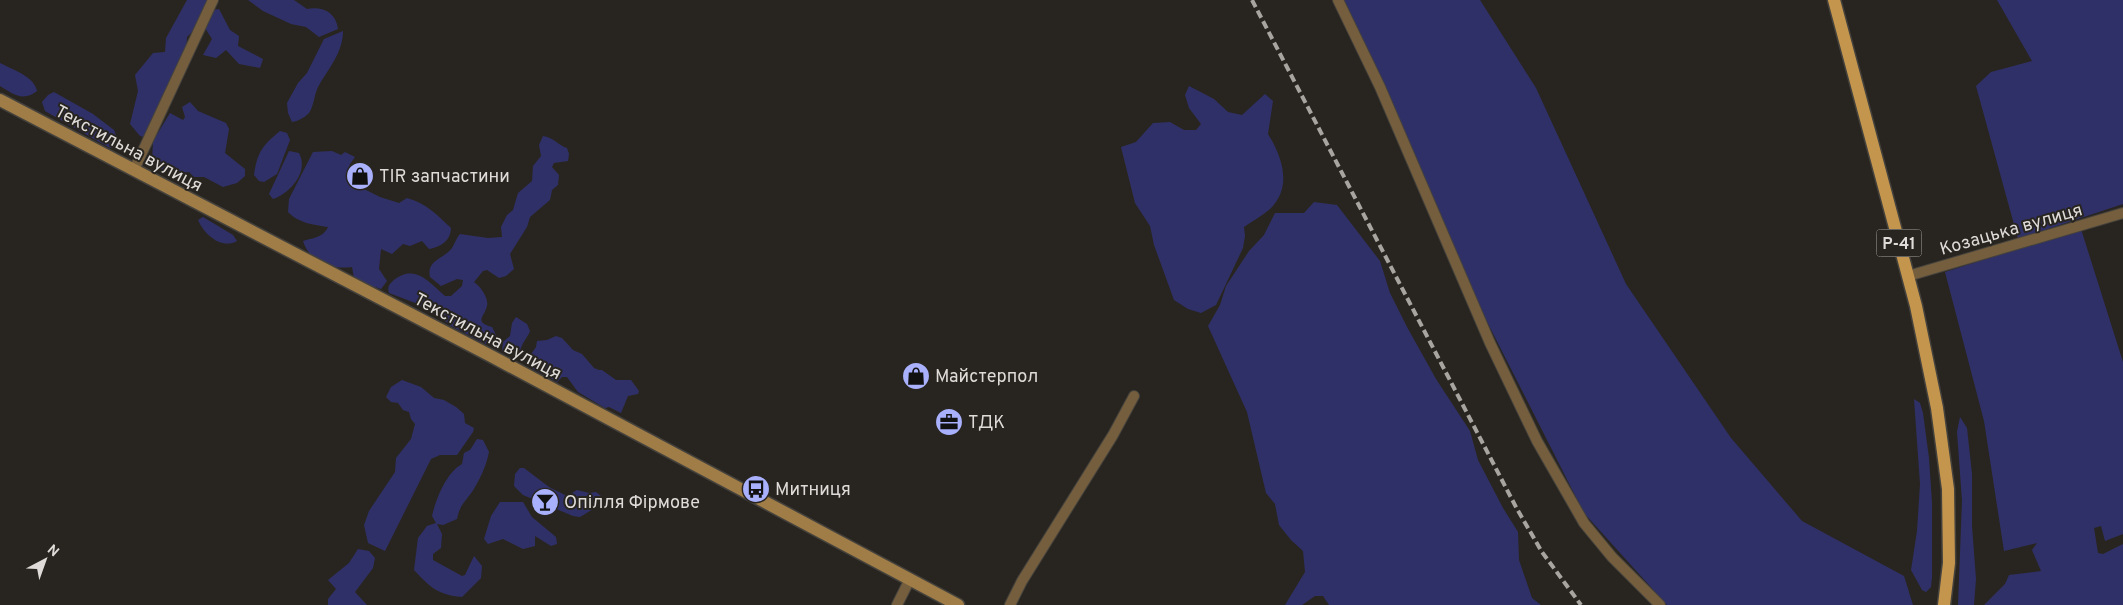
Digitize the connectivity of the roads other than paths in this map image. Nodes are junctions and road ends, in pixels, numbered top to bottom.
1 (213, 0) edge
2 (1338, 0) edge
3 (1834, 0) edge
4 (0, 100) edge
5 (134, 170) junction
6 (2123, 214) edge
7 (1908, 276) junction
8 (1134, 396) dead end
9 (910, 580) junction
10 (898, 605) edge
11 (958, 605) edge
12 (1010, 605) edge
13 (1660, 605) edge
14 (1944, 605) edge

1 - 5 street
2 - 13 street
3 - 7 main road, Р-41
4 - 5 street, Текстильна вулиця
5 - 9 street, Текстильна вулиця
6 - 7 street, Козацька вулиця
7 - 14 main road, Р-41
8 - 12 street
9 - 10 street
9 - 11 street, Текстильна вулиця

